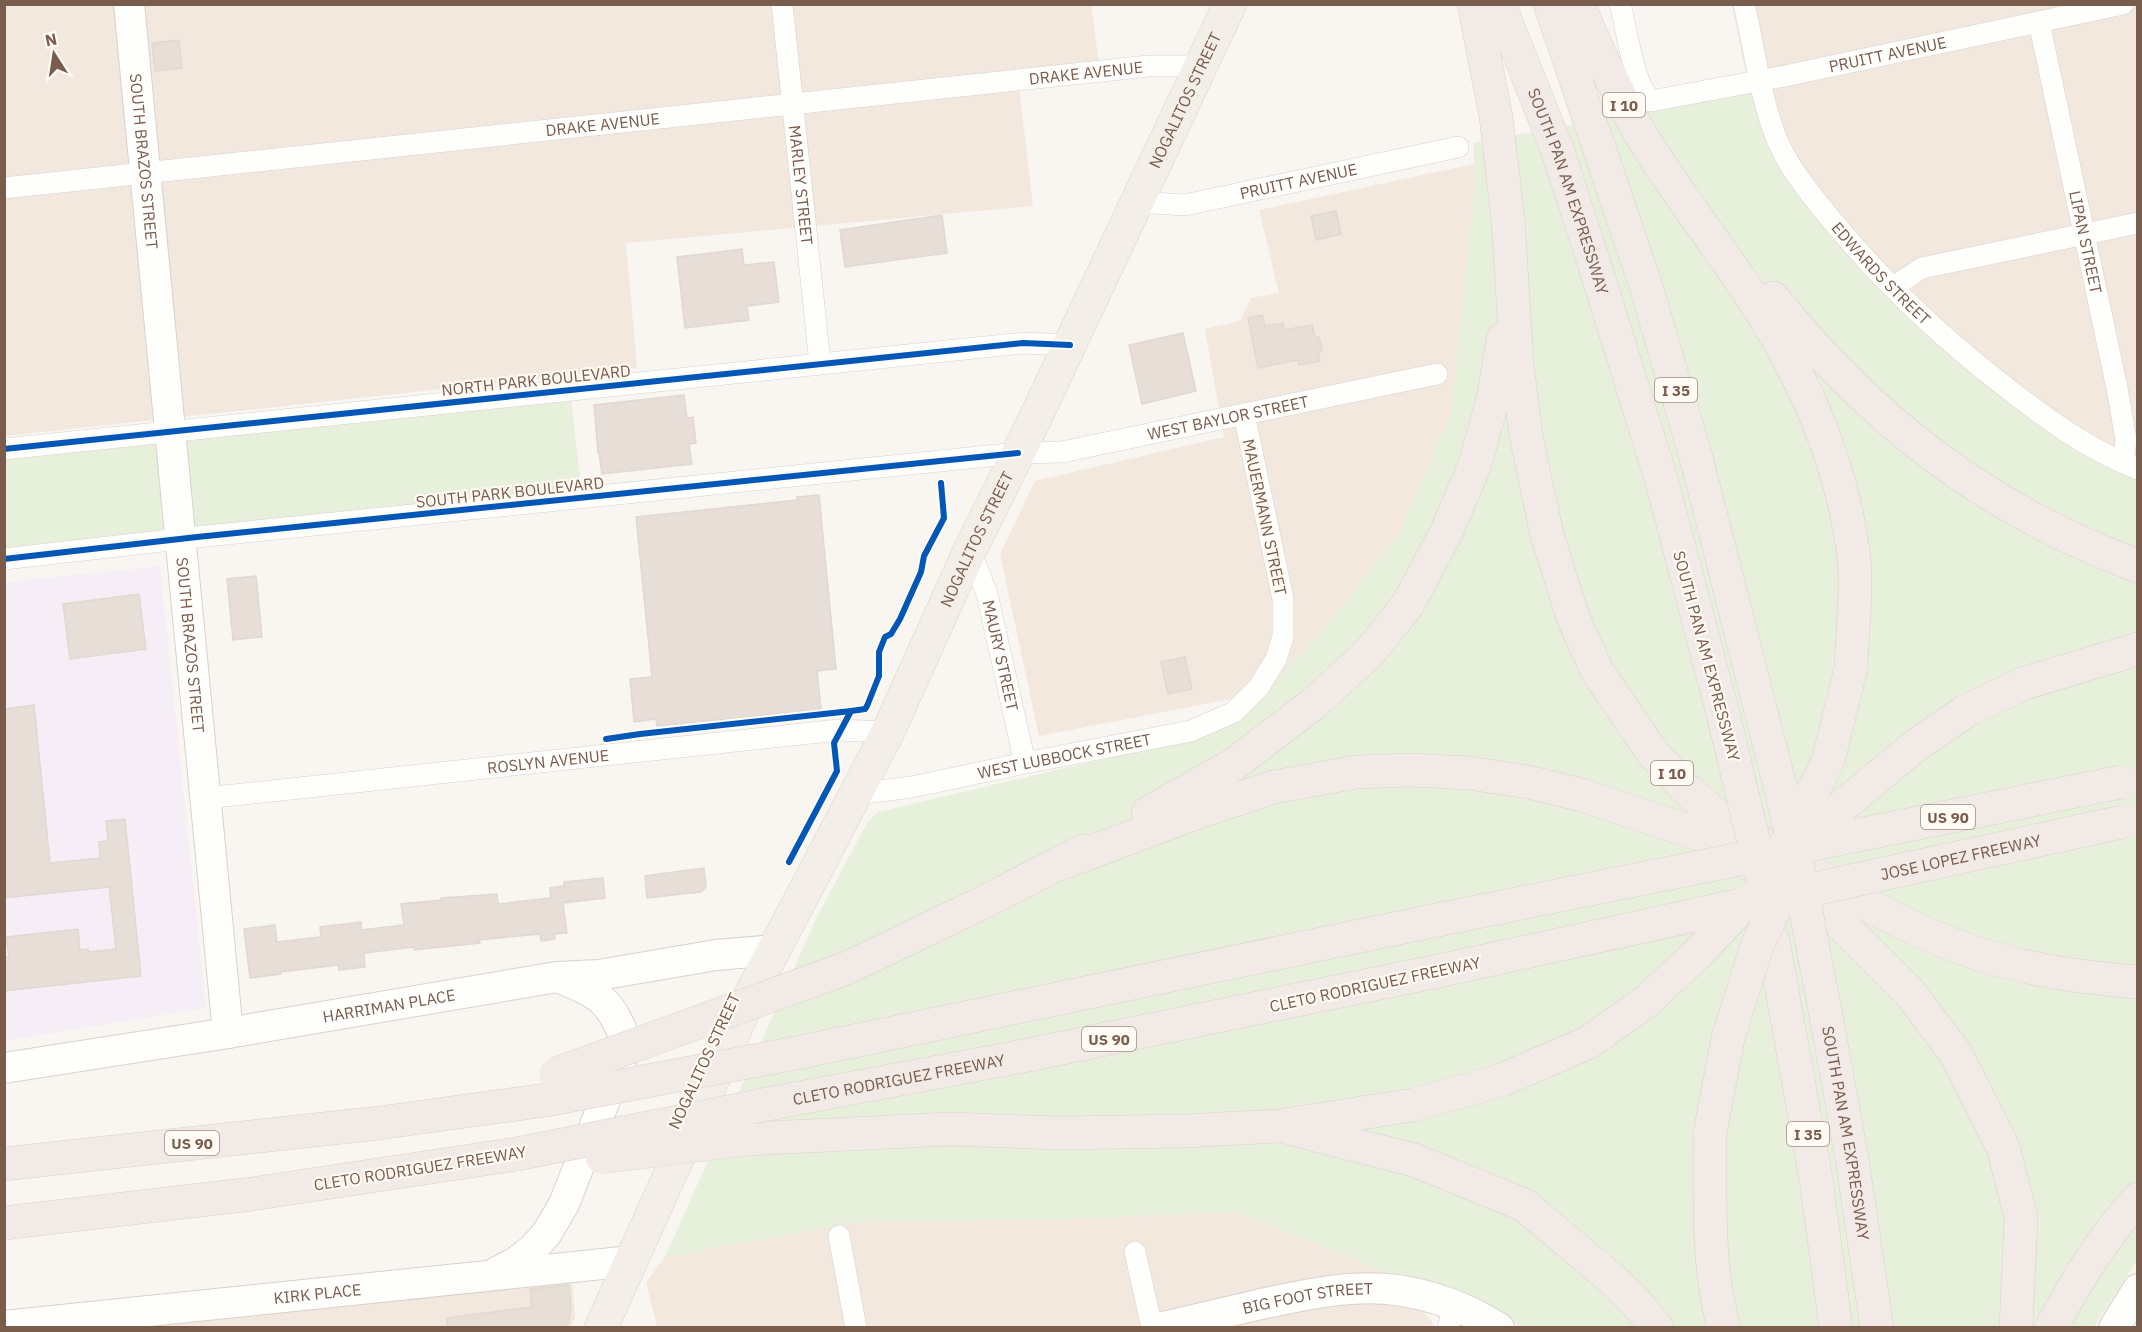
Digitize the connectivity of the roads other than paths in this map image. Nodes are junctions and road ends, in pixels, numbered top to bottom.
1 (129, 4) edge
2 (782, 4) edge
3 (1230, 4) edge
4 (1474, 4) edge
5 (1500, 4) edge
6 (1550, 4) edge
7 (1578, 4) edge
8 (1620, 4) edge
9 (1744, 4) edge
10 (2123, 4) edge
11 (2039, 22) junction
12 (1202, 66) junction
13 (1761, 81) junction
14 (793, 104) junction
15 (1458, 147) dead end
16 (145, 173) junction
17 (4, 188) edge
18 (1683, 199) junction
19 (1137, 202) junction
20 (2138, 223) edge
21 (2083, 235) junction
22 (1893, 287) junction
23 (1511, 290) junction
24 (1070, 345) junction
25 (820, 363) junction
26 (1437, 374) dead end
27 (1244, 414) junction
28 (171, 432) junction
29 (4, 449) edge
30 (1018, 453) junction
31 (2130, 466) edge
32 (180, 538) junction
33 (970, 550) junction
34 (4, 559) edge
35 (2138, 566) edge
36 (2138, 649) edge
37 (1259, 687) joint
38 (888, 732) junction
39 (1025, 763) junction
40 (2129, 780) edge
41 (856, 794) junction
42 (206, 798) junction
43 (2132, 820) edge
44 (1065, 862) junction
45 (1785, 896) joint
46 (765, 951) junction
47 (557, 977) junction
48 (2138, 982) edge
49 (228, 1033) junction
50 (4, 1068) edge
51 (551, 1087) junction
52 (1278, 1126) junction
53 (512, 1161) junction
54 (4, 1164) edge
55 (2138, 1199) edge
56 (4, 1222) edge
57 (839, 1236) dead end
58 (1135, 1252) dead end
59 (631, 1261) junction
60 (489, 1276) junction
61 (2138, 1289) edge
62 (1451, 1317) edge
63 (4, 1326) edge
64 (601, 1328) edge
65 (856, 1328) edge
66 (1152, 1328) edge
67 (1159, 1328) edge
68 (1499, 1328) edge
69 (1657, 1328) edge
70 (1724, 1328) edge
71 (1836, 1328) edge
72 (1877, 1328) edge
73 (2016, 1328) edge
74 (2051, 1328) edge
75 (2114, 1328) edge

1 - 16 main road, SOUTH BRAZOS STREET
2 - 14 street, MARLEY STREET
3 - 12 main road, NOGALITOS STREET
4 - 23 highway, I 10
5 - 71 highway, SOUTH PAN AM EXPRESSWAY / I 35, bridge
6 - 72 highway, SOUTH PAN AM EXPRESSWAY / I 35, bridge
7 - 18 highway, I 10
8 - 13 street, PRUITT AVENUE
9 - 13 street, EDWARDS STREET
10 - 11 street, PRUITT AVENUE
11 - 13 street, PRUITT AVENUE
11 - 21 street, LIPAN STREET
12 - 14 street, DRAKE AVENUE
12 - 19 main road, NOGALITOS STREET
13 - 22 street, EDWARDS STREET
14 - 16 street, DRAKE AVENUE
14 - 25 street, MARLEY STREET
15 - 19 street, PRUITT AVENUE
16 - 17 street, DRAKE AVENUE
16 - 28 main road, SOUTH BRAZOS STREET
18 - 35 highway, I 10
18 - 52 highway, bridge
19 - 24 main road, NOGALITOS STREET
20 - 21 street
21 - 22 street
21 - 31 street, LIPAN STREET
22 - 31 street, EDWARDS STREET
23 - 44 highway
23 - 48 highway, I 10
24 - 25 street, NORTH PARK BOULEVARD
24 - 30 main road, NOGALITOS STREET
25 - 28 street, NORTH PARK BOULEVARD
26 - 27 street, WEST BAYLOR STREET
27 - 30 street, WEST BAYLOR STREET
27 - 37 street, MAUERMANN STREET
28 - 29 street, NORTH PARK BOULEVARD
28 - 32 main road, SOUTH BRAZOS STREET
30 - 32 street, SOUTH PARK BOULEVARD
30 - 33 main road, NOGALITOS STREET
32 - 34 street, SOUTH PARK BOULEVARD
32 - 42 main road, SOUTH BRAZOS STREET
33 - 38 main road, NOGALITOS STREET
33 - 39 street, MAURY STREET
36 - 70 highway, bridge
37 - 39 street, WEST LUBBOCK STREET
38 - 41 main road, NOGALITOS STREET
38 - 42 street, ROSLYN AVENUE
39 - 41 street, WEST LUBBOCK STREET
40 - 51 highway, US 90, bridge
41 - 46 main road, NOGALITOS STREET
42 - 49 main road, SOUTH BRAZOS STREET
43 - 45 highway, JOSE LOPEZ FREEWAY / US 90, bridge
44 - 51 highway, bridge
44 - 73 highway
45 - 53 highway, CLETO RODRIGUEZ FREEWAY / US 90, bridge
46 - 47 main road, HARRIMAN PLACE
46 - 59 main road, NOGALITOS STREET
47 - 49 main road, HARRIMAN PLACE
47 - 60 main road
49 - 50 main road, HARRIMAN PLACE
51 - 54 highway, US 90
52 - 53 highway, bridge
52 - 69 highway
53 - 56 highway
55 - 74 highway
57 - 65 street
58 - 66 street
59 - 60 main road, KIRK PLACE
59 - 64 main road, NOGALITOS STREET
60 - 63 main road, KIRK PLACE
61 - 75 main road
62 - 67 main road, BIG FOOT STREET
62 - 68 main road, BIG FOOT STREET

